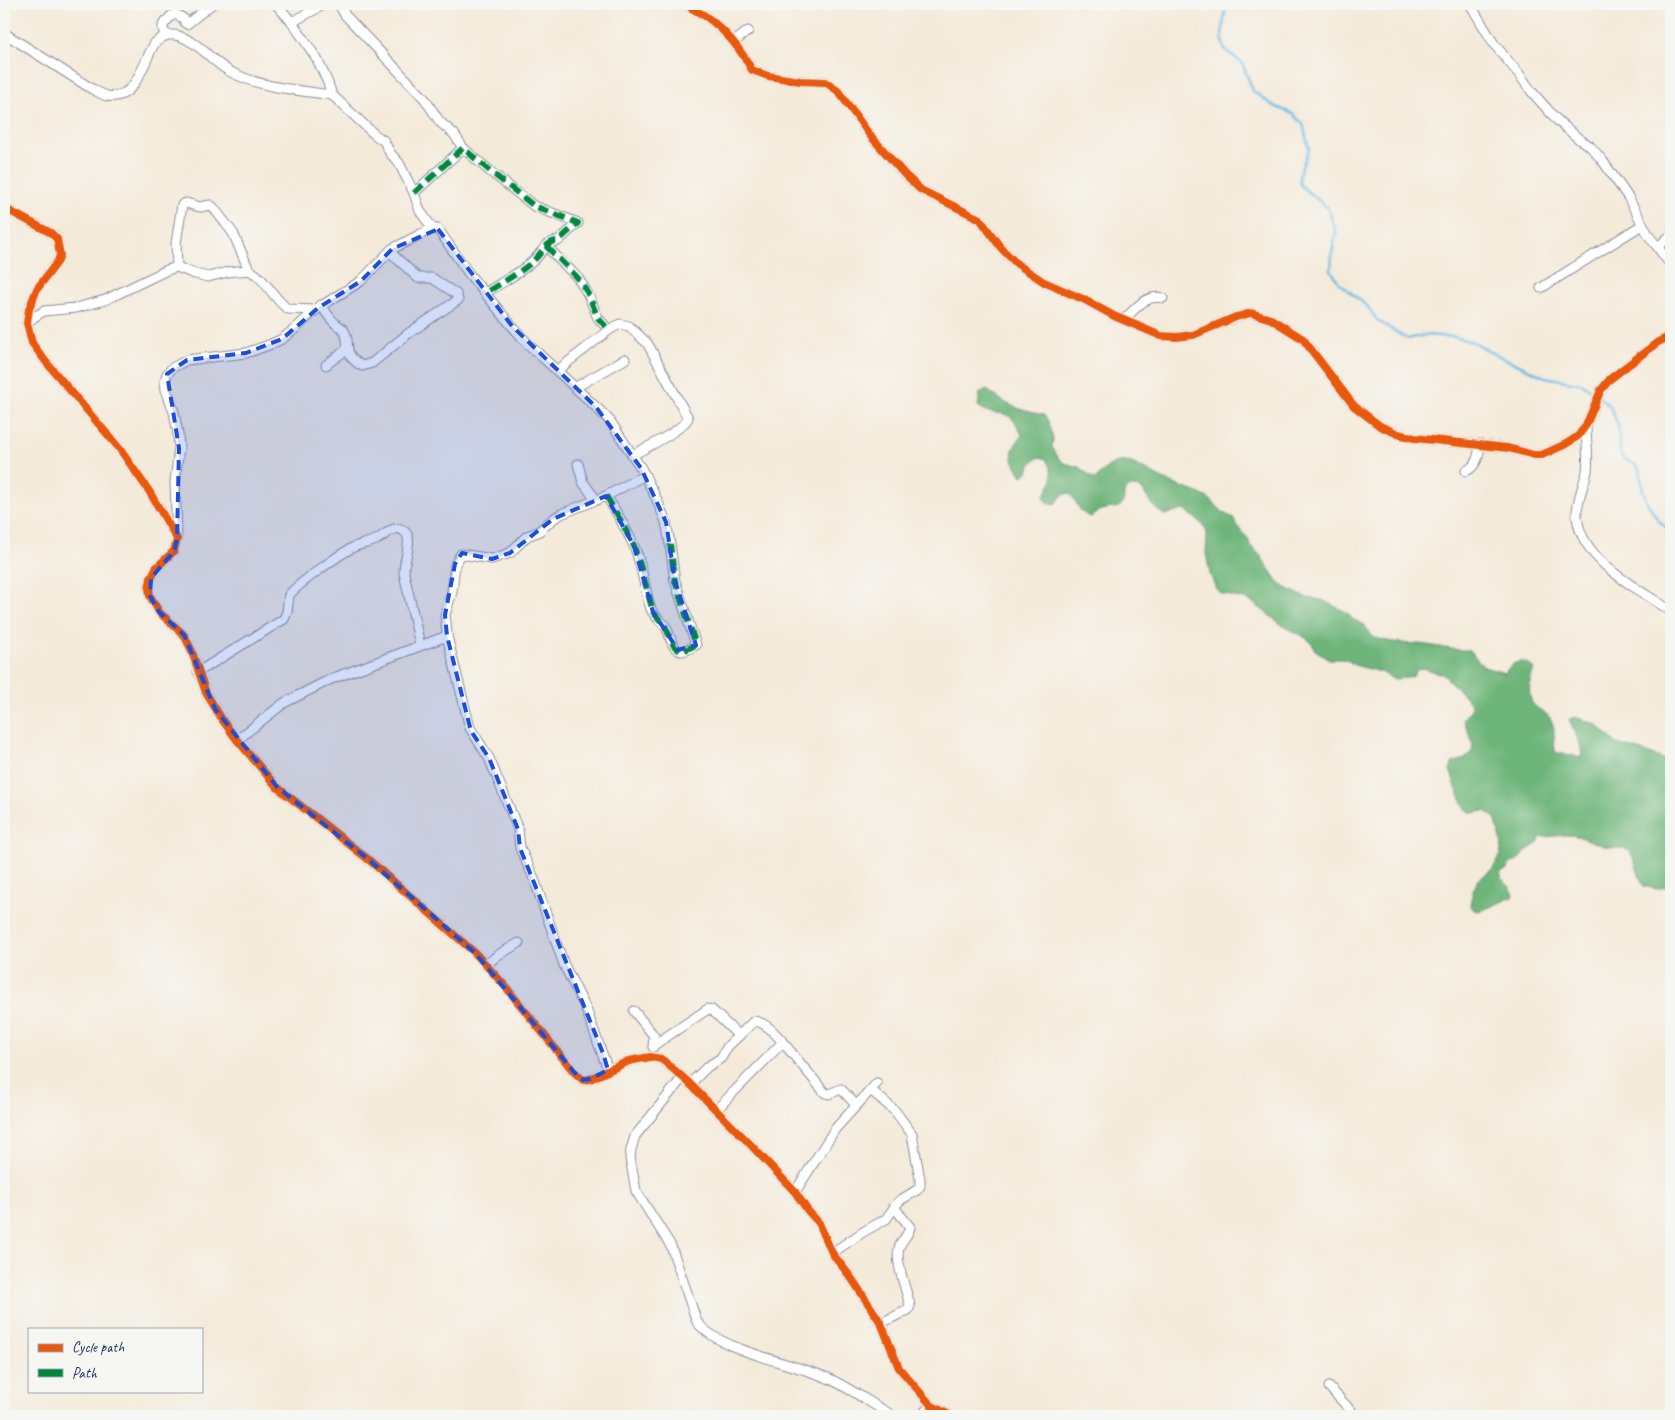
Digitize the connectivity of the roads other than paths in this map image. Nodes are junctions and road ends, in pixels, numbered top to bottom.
1 (212, 4) edge
2 (276, 4) edge
3 (325, 4) edge
4 (339, 4) edge
5 (685, 4) edge
6 (1471, 4) edge
7 (292, 22) junction
8 (748, 31) dead end
9 (4, 33) edge
10 (167, 35) junction
11 (734, 42) junction
12 (332, 95) junction
13 (463, 148) junction
14 (414, 193) junction
15 (4, 208) edge
16 (1642, 225) junction
17 (433, 229) junction
18 (1671, 235) edge
19 (546, 246) junction
20 (1658, 247) junction
21 (390, 252) junction
22 (1671, 265) edge
23 (177, 267) junction
24 (249, 270) junction
25 (1541, 288) dead end
26 (485, 293) junction
27 (1163, 298) dead end
28 (319, 308) junction
29 (1123, 320) junction
30 (27, 323) junction
31 (609, 330) junction
32 (1671, 336) edge
33 (347, 349) junction
34 (624, 359) dead end
35 (326, 365) dead end
36 (558, 370) junction
37 (576, 387) junction
38 (1586, 425) junction
39 (1480, 444) junction
40 (632, 455) junction
41 (578, 464) dead end
42 (1466, 471) dead end
43 (645, 475) junction
44 (606, 496) junction
45 (596, 500) junction
46 (177, 539) junction
47 (1671, 611) edge
48 (447, 636) junction
49 (420, 645) junction
50 (198, 672) junction
51 (237, 740) junction
52 (519, 943) dead end
53 (486, 965) junction
54 (634, 1011) dead end
55 (739, 1036) junction
56 (781, 1040) junction
57 (654, 1045) junction
58 (650, 1057) junction
59 (608, 1070) junction
60 (683, 1077) junction
61 (690, 1084) junction
62 (856, 1105) junction
63 (716, 1110) junction
64 (795, 1192) junction
65 (894, 1207) junction
66 (832, 1253) junction
67 (881, 1323) junction
68 (1330, 1387) dead end
69 (932, 1405) junction
70 (893, 1416) edge
71 (921, 1416) edge
72 (951, 1416) edge
73 (1356, 1416) edge

1 - 10 street
2 - 7 street
3 - 7 street
4 - 13 street
5 - 11 street
6 - 16 street
7 - 12 street
8 - 11 street
9 - 10 street
10 - 12 street
11 - 29 street
12 - 14 street
13 - 14 street
13 - 19 street
14 - 17 street
15 - 30 street
16 - 20 street
16 - 25 street
17 - 21 street
17 - 26 street
18 - 20 street
19 - 26 street
19 - 31 street
20 - 22 street
21 - 28 street
21 - 33 street
23 - 24 street
23 - 24 street
23 - 30 street
24 - 28 street
26 - 36 street
27 - 29 street
28 - 33 street
28 - 46 street
29 - 39 street
30 - 46 street
31 - 36 street
31 - 40 street
32 - 38 street
33 - 35 street
34 - 37 street
36 - 37 street
37 - 40 street
38 - 39 street
38 - 47 street
39 - 42 street
40 - 43 street
41 - 45 street
43 - 44 street
43 - 44 street
44 - 45 street
45 - 48 street
46 - 50 street
48 - 49 street
48 - 59 street
49 - 50 street
49 - 51 street
50 - 51 street
51 - 53 street
52 - 53 street
53 - 59 street
54 - 57 street
55 - 56 street
55 - 57 street
55 - 61 street
56 - 62 street
56 - 63 street
57 - 58 street
58 - 59 street
58 - 60 street
60 - 61 street
60 - 70 street
61 - 63 street
62 - 64 street
62 - 65 street
63 - 64 street
64 - 66 street
65 - 66 street
65 - 67 street
66 - 67 street
67 - 69 street
68 - 73 street
69 - 71 street
69 - 72 street

